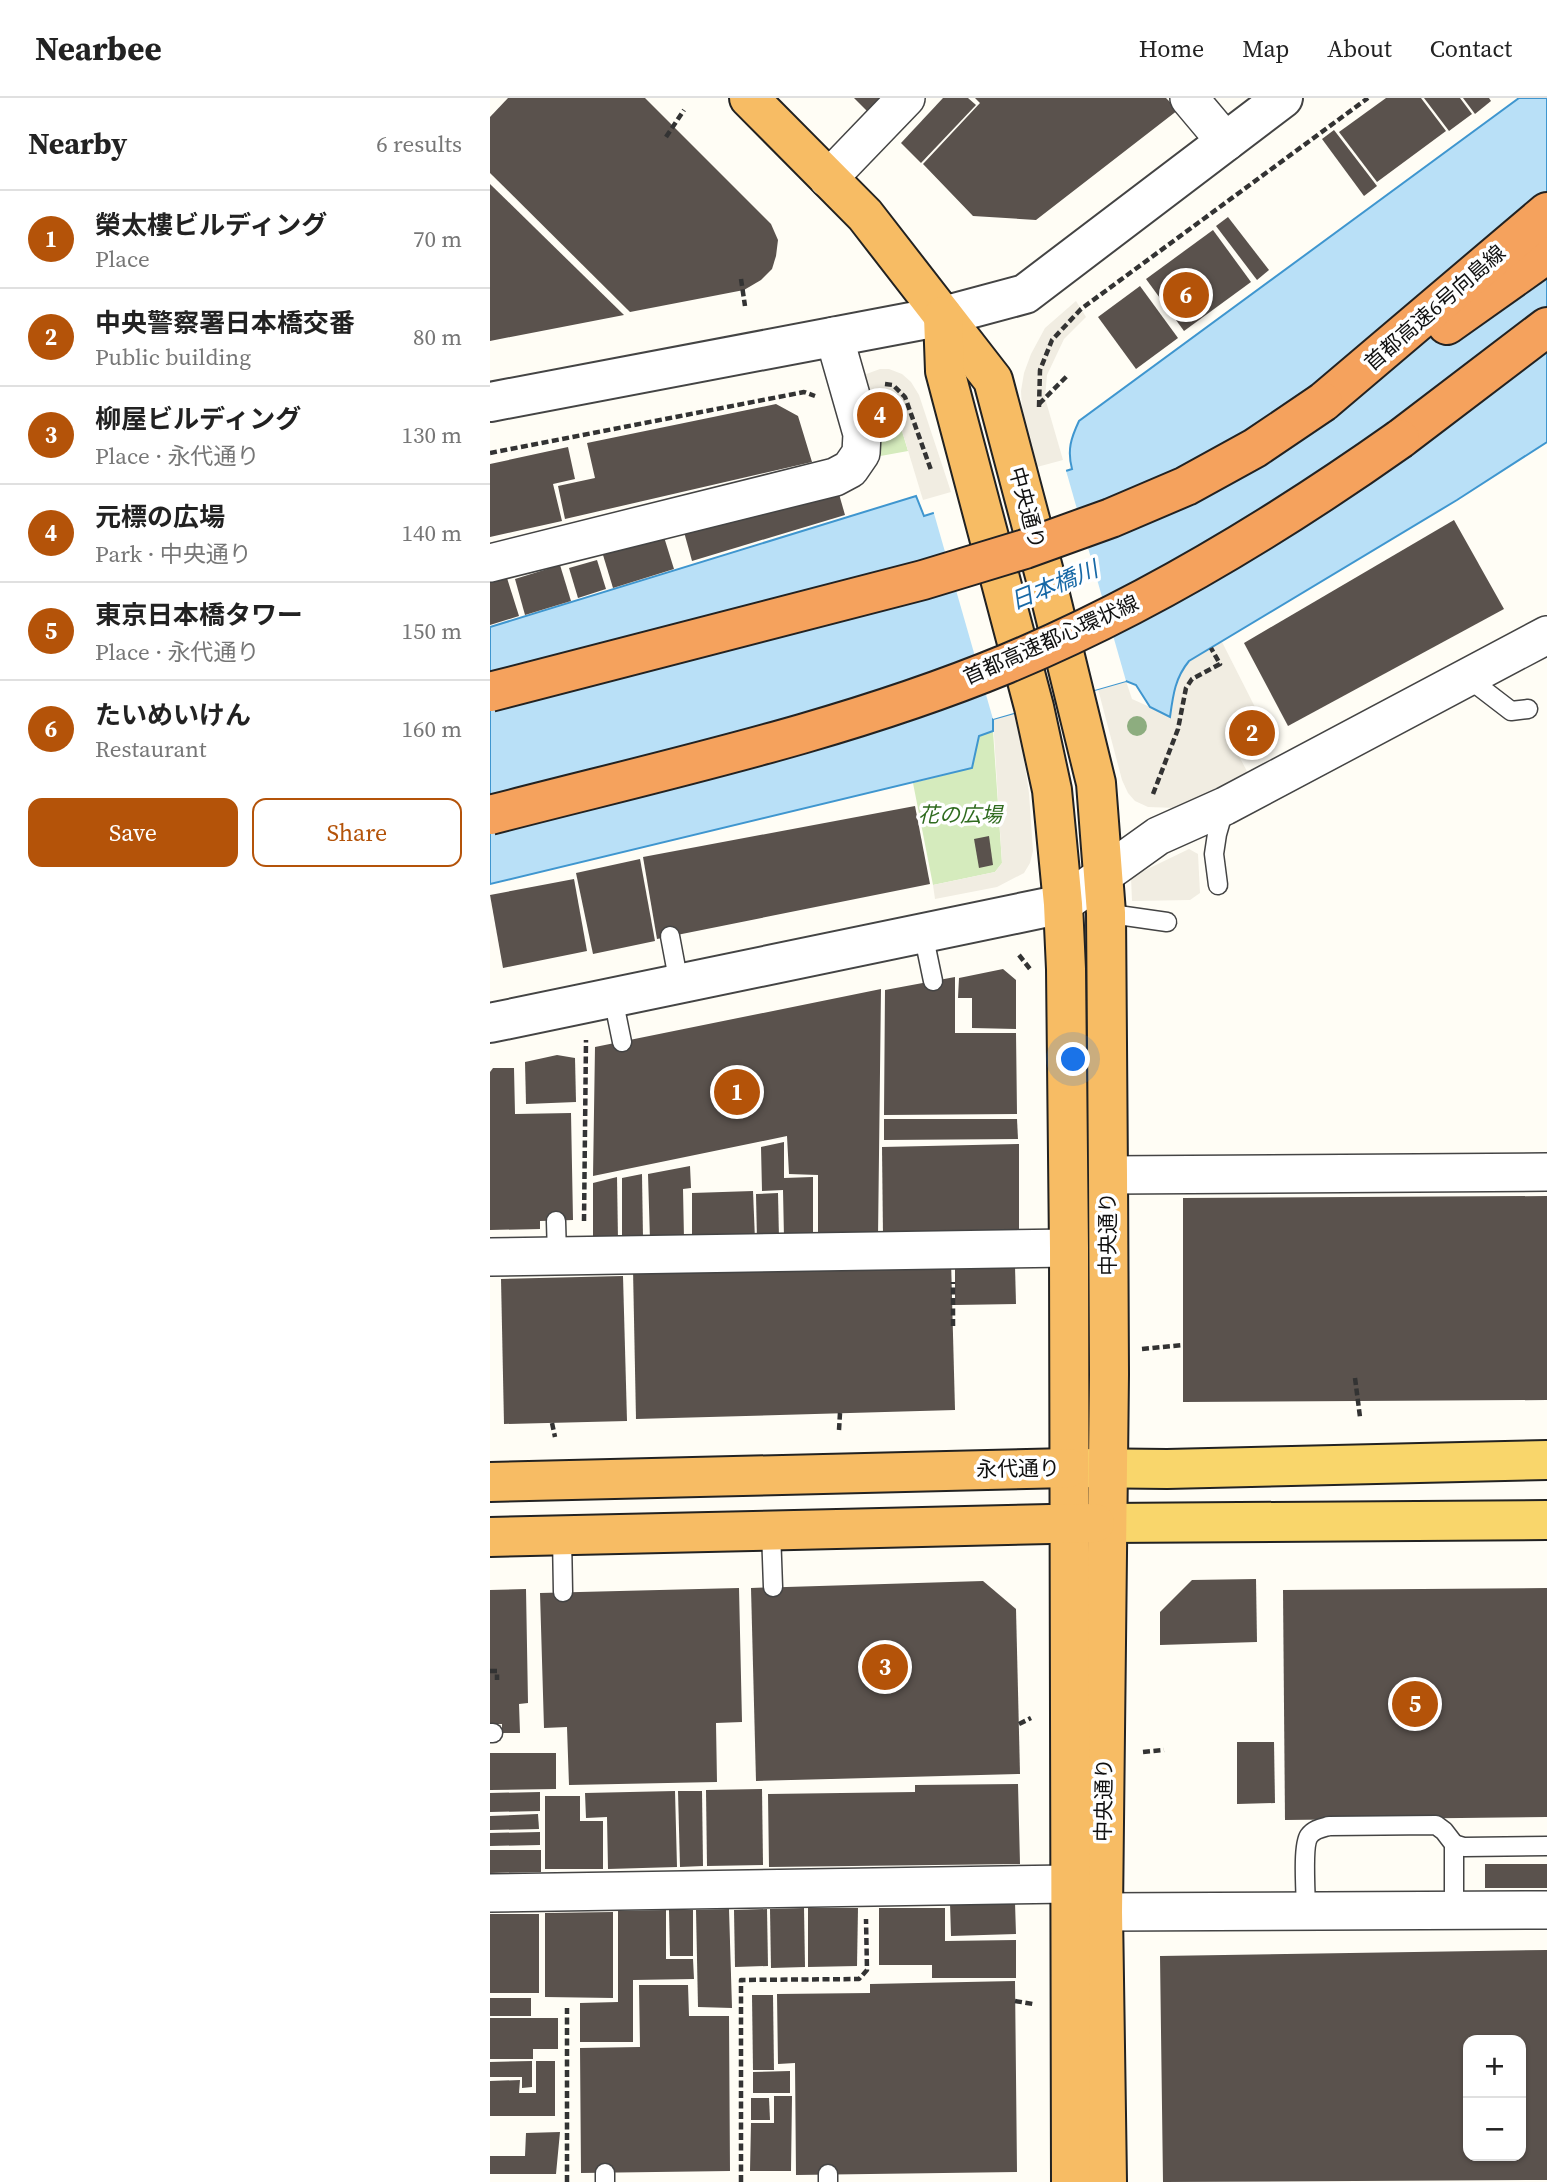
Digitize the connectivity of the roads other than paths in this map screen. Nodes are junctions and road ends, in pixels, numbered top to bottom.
1 (749, 98) edge
2 (906, 98) edge
3 (1189, 98) edge
4 (1283, 98) edge
5 (1226, 142) junction
6 (828, 179) junction
7 (1547, 212) edge
8 (1547, 254) edge
9 (943, 316) junction
10 (1547, 327) edge
11 (834, 336) junction
12 (490, 402) edge
13 (1323, 402) junction
14 (490, 563) edge
15 (1547, 635) edge
16 (1468, 678) junction
17 (490, 692) edge
18 (1528, 709) dead end
19 (1225, 806) junction
20 (490, 815) edge
21 (1218, 885) dead end
22 (1105, 895) junction
23 (1063, 904) junction
24 (1167, 922) dead end
25 (923, 933) junction
26 (670, 936) dead end
27 (933, 981) dead end
28 (679, 984) junction
29 (613, 998) junction
30 (490, 1023) edge
31 (622, 1042) dead end
32 (1547, 1172) edge
33 (1108, 1175) junction
34 (1069, 1248) junction
35 (490, 1257) edge
36 (1547, 1460) edge
37 (1069, 1468) junction
38 (1107, 1469) junction
39 (490, 1482) edge
40 (1547, 1520) edge
41 (1107, 1523) junction
42 (1069, 1525) junction
43 (771, 1531) junction
44 (562, 1536) junction
45 (490, 1537) edge
46 (773, 1587) dead end
47 (563, 1592) dead end
48 (1454, 1844) junction
49 (1547, 1846) edge
50 (1070, 1884) junction
51 (490, 1893) edge
52 (1454, 1910) junction
53 (1547, 1910) edge
54 (1307, 1911) junction
55 (1103, 1912) junction
56 (1072, 2182) edge
57 (1107, 2182) edge

1 - 6 highway, 中央通り
2 - 6 street
3 - 5 street
4 - 5 street
5 - 9 street
6 - 9 highway, 中央通り
7 - 13 highway, 首都高速6号向島線
8 - 13 highway
9 - 11 street
9 - 22 highway, 中央通り
9 - 23 highway, 中央通り
10 - 20 highway, 首都高速都心環状線, bridge
11 - 12 street
11 - 14 street
13 - 17 highway, bridge
15 - 16 street
16 - 18 lane
16 - 19 street
19 - 21 lane
19 - 22 street
22 - 23 street
22 - 24 lane
22 - 33 highway, 中央通り
23 - 25 street
23 - 34 highway, 中央通り
25 - 27 lane
25 - 28 street
26 - 28 lane
28 - 29 street
29 - 30 street
29 - 31 lane
32 - 33 street
33 - 38 highway, 中央通り
34 - 35 street
34 - 37 highway, 中央通り
36 - 38 main road, 永代通り
37 - 38 main road, 永代通り
37 - 39 highway, 永代通り
37 - 42 highway, 中央通り
38 - 41 highway, 中央通り
40 - 41 main road
41 - 42 highway
41 - 55 highway, 中央通り
42 - 43 highway
42 - 50 highway, 中央通り
43 - 44 highway
43 - 46 lane
44 - 45 highway
44 - 47 lane
48 - 49 lane
48 - 52 lane
48 - 54 lane
50 - 51 street
50 - 56 highway, 中央通り
52 - 53 street
52 - 54 street
54 - 55 street
55 - 57 highway, 中央通り

